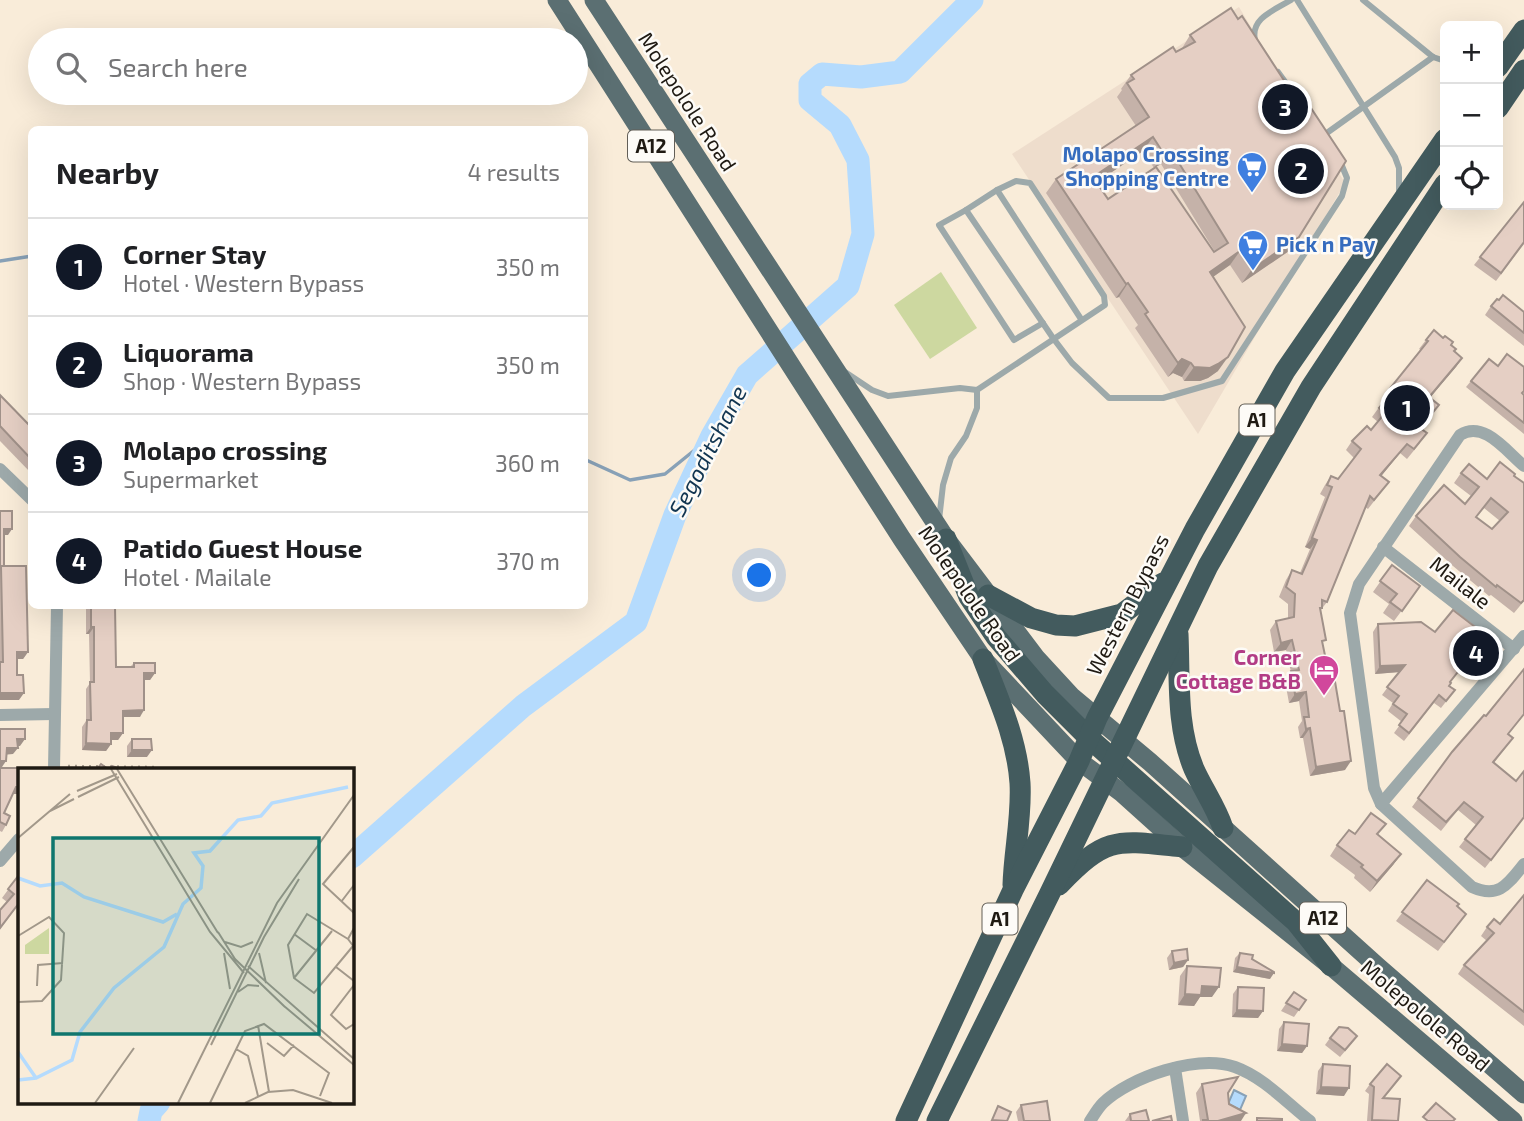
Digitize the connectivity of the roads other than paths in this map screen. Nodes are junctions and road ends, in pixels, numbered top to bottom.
1 (557, 0) edge
2 (594, 0) edge
3 (1291, 0) edge
4 (1297, 0) edge
5 (1363, 0) edge
6 (575, 28) edge
7 (1524, 30) edge
8 (588, 48) edge
9 (1262, 49) edge
10 (1433, 57) junction
11 (1503, 57) edge
12 (1440, 59) edge
13 (1269, 60) edge
14 (1524, 70) edge
15 (1503, 101) edge
16 (1300, 103) edge
17 (1364, 107) junction
18 (1316, 124) edge
19 (1324, 135) junction
20 (1330, 144) edge
21 (1440, 146) edge
22 (1336, 153) edge
23 (997, 190) junction
24 (1440, 192) edge
25 (1395, 208) junction
26 (966, 210) junction
27 (1081, 320) junction
28 (1043, 323) junction
29 (1052, 338) junction
30 (832, 363) junction
31 (977, 390) junction
32 (1524, 466) edge
33 (0, 469) edge
34 (28, 496) edge
35 (942, 532) junction
36 (1383, 547) junction
37 (1167, 580) junction
38 (988, 595) junction
39 (57, 609) edge
40 (1178, 632) junction
41 (1524, 636) edge
42 (1514, 649) junction
43 (983, 660) junction
44 (54, 714) junction
45 (0, 715) edge
46 (1093, 728) junction
47 (1119, 749) junction
48 (1079, 761) junction
49 (54, 768) edge
50 (1104, 779) junction
51 (1381, 804) junction
52 (1223, 828) junction
53 (18, 840) edge
54 (1182, 847) junction
55 (0, 861) edge
56 (1524, 864) edge
57 (1013, 890) junction
58 (1049, 895) junction
59 (1331, 966) junction
60 (1175, 1068) junction
61 (1524, 1094) edge
62 (906, 1121) edge
63 (937, 1121) edge
64 (1090, 1121) edge
65 (1183, 1121) edge
66 (1310, 1121) edge
67 (1514, 1121) edge

1 - 6 main road, Molepolole Road / A12
2 - 30 main road, Molepolole Road / A12
3 - 9 lane
4 - 17 lane
5 - 10 lane
7 - 11 highway
8 - 43 main road, Molepolole Road / A12
10 - 12 lane
10 - 17 lane
13 - 16 lane
14 - 15 highway
17 - 19 lane
17 - 25 lane
18 - 19 lane
19 - 20 lane
21 - 25 highway, Western Bypass / A1
22 - 29 lane
23 - 26 lane
23 - 27 lane
23 - 27 lane
24 - 40 highway, A1
25 - 37 highway, Western Bypass / A1
26 - 28 lane
26 - 28 lane
27 - 29 lane
28 - 29 lane
29 - 31 lane
30 - 31 lane
30 - 35 main road, Molepolole Road / A12
31 - 35 lane
32 - 36 street
33 - 34 street
35 - 38 main road, Molepolole Road / A12
35 - 46 highway
36 - 42 street, Mailale
36 - 51 street
37 - 38 highway
37 - 46 highway, Western Bypass / A1
38 - 46 main road, Molepolole Road / A12
39 - 44 street
40 - 47 highway, A1
40 - 52 highway
41 - 42 street
42 - 51 street
43 - 48 main road, Molepolole Road / A12
43 - 57 highway
44 - 45 street
44 - 49 street
46 - 47 highway
46 - 48 highway, Western Bypass / A1
47 - 50 highway, A1
47 - 52 main road, Molepolole Road / A12
47 - 59 highway
48 - 50 main road, Molepolole Road / A12
48 - 57 highway, Western Bypass / A1
50 - 54 main road, Molepolole Road / A12
50 - 58 highway, A1
51 - 56 street
52 - 61 main road, Molepolole Road / A12
53 - 55 street
54 - 58 highway
54 - 59 main road, Molepolole Road / A12
57 - 62 highway, Western Bypass / A1
58 - 63 highway, A1
59 - 67 main road, Molepolole Road / A12
60 - 64 street
60 - 65 street
60 - 66 street

